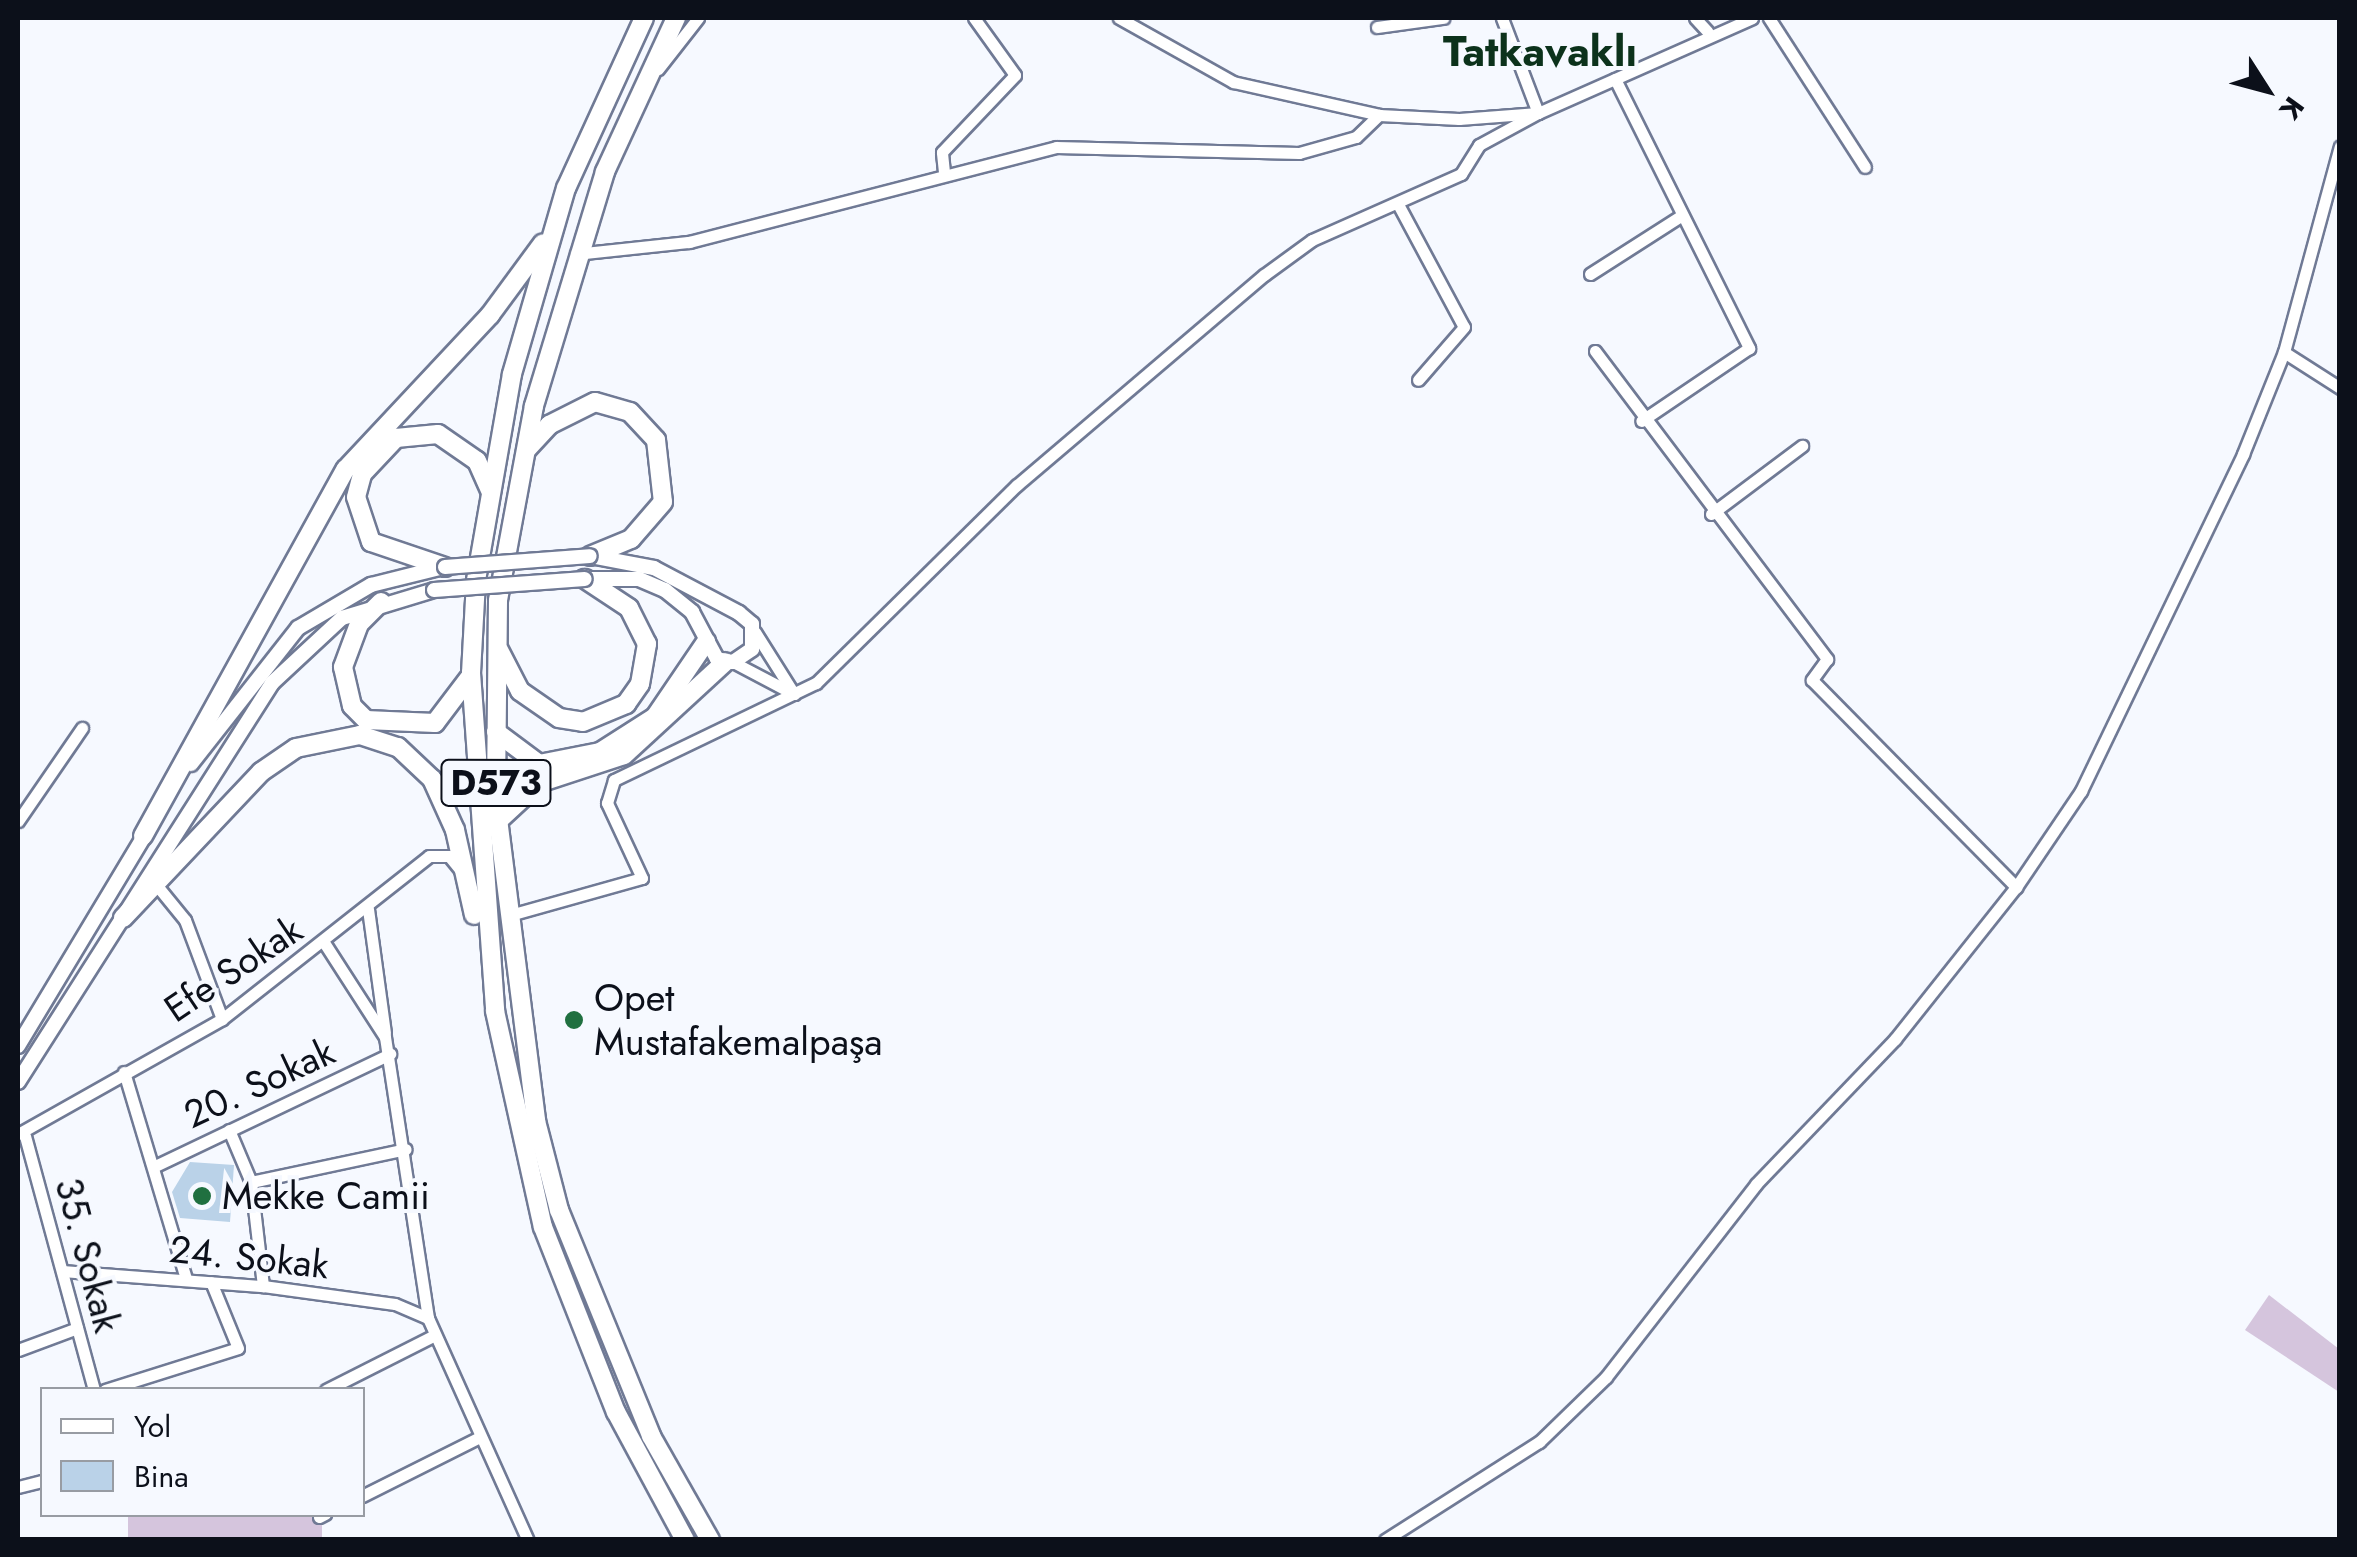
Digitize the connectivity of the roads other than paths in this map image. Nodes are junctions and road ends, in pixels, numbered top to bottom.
1 (644, 18) edge
2 (676, 18) edge
3 (698, 18) edge
4 (974, 18) edge
5 (1119, 18) edge
6 (1443, 18) edge
7 (1502, 18) edge
8 (1696, 18) edge
9 (1752, 18) edge
10 (1769, 18) edge
11 (1376, 27) dead end
12 (1707, 31) junction
13 (1615, 79) junction
14 (642, 87) junction
15 (1538, 113) junction
16 (1379, 115) junction
17 (2340, 146) edge
18 (1865, 167) dead end
19 (944, 172) junction
20 (1399, 206) junction
21 (1679, 218) junction
22 (556, 222) junction
23 (576, 254) junction
24 (1590, 274) dead end
25 (1595, 352) dead end
26 (2284, 352) junction
27 (1418, 380) dead end
28 (2340, 388) edge
29 (1641, 421) junction
30 (1802, 446) dead end
31 (524, 454) junction
32 (490, 491) junction
33 (1711, 514) junction
34 (590, 556) junction
35 (445, 567) junction
36 (585, 579) junction
37 (381, 602) junction
38 (730, 612) junction
39 (755, 632) junction
40 (705, 641) junction
41 (498, 649) junction
42 (729, 662) junction
43 (471, 673) junction
44 (794, 694) junction
45 (82, 728) dead end
46 (496, 732) junction
47 (18, 821) edge
48 (498, 821) junction
49 (143, 836) junction
50 (466, 876) junction
51 (151, 880) junction
52 (2016, 887) junction
53 (368, 909) junction
54 (510, 915) junction
55 (123, 918) joint
56 (325, 944) junction
57 (495, 1010) junction
58 (222, 1019) junction
59 (385, 1037) junction
60 (18, 1046) edge
61 (390, 1054) junction
62 (124, 1072) junction
63 (18, 1082) edge
64 (229, 1130) junction
65 (21, 1135) edge
66 (406, 1149) junction
67 (154, 1167) junction
68 (251, 1182) junction
69 (62, 1271) junction
70 (186, 1279) junction
71 (211, 1282) junction
72 (262, 1286) junction
73 (428, 1318) junction
74 (77, 1328) junction
75 (435, 1336) junction
76 (18, 1350) edge
77 (93, 1387) edge
78 (114, 1387) edge
79 (332, 1387) edge
80 (480, 1437) junction
81 (365, 1494) edge
82 (528, 1540) edge
83 (685, 1540) edge
84 (710, 1540) edge
85 (1386, 1540) edge

1 - 22 highway, D573
2 - 14 highway, D573
3 - 14 street
4 - 19 street
5 - 16 street
6 - 11 street
7 - 15 street
8 - 12 street
9 - 12 street
10 - 18 street
12 - 13 street
13 - 15 street
13 - 21 street
14 - 23 highway, D573
15 - 16 street
15 - 20 street
16 - 19 street
17 - 26 street
19 - 23 street
20 - 27 street
20 - 44 street
21 - 24 street
21 - 29 street
22 - 32 highway, D573
22 - 49 highway
23 - 31 highway, D573
25 - 29 street
26 - 28 street
26 - 52 street
29 - 33 street
30 - 33 street
31 - 34 highway
31 - 41 highway, D573
32 - 35 highway
32 - 43 highway, D573
33 - 52 street
34 - 35 main road, bridge
34 - 38 main road
35 - 49 main road
36 - 37 main road, bridge
36 - 40 main road
36 - 41 highway
37 - 43 highway
37 - 51 main road
38 - 39 main road
38 - 40 main road
39 - 42 main road
39 - 44 street
40 - 42 main road
40 - 46 highway
41 - 46 highway, D573
42 - 44 street
42 - 48 highway
43 - 57 highway, D573
44 - 54 street
45 - 47 street
46 - 48 highway, D573
48 - 54 highway, D573
49 - 60 main road
50 - 51 highway
50 - 53 street, Efe Sokak
50 - 57 highway
51 - 55 highway
51 - 58 street
52 - 85 street
53 - 56 street, Efe Sokak
53 - 59 street
54 - 84 highway, D573
55 - 63 main road
56 - 58 street, Efe Sokak
56 - 59 street
57 - 83 highway, D573
58 - 62 street, Efe Sokak
59 - 61 street
61 - 64 street, 20. Sokak
61 - 66 street
62 - 65 street, Efe Sokak
62 - 67 street
64 - 67 street, 20. Sokak
64 - 68 street
65 - 69 street, 35. Sokak
66 - 68 street
66 - 73 street
67 - 70 street
68 - 72 street
69 - 70 street, 24. Sokak
69 - 74 street, 35. Sokak
70 - 71 street, 24. Sokak
71 - 72 street, 24. Sokak
71 - 78 street
72 - 73 street, 24. Sokak
73 - 75 street
74 - 76 street
74 - 77 street, 35. Sokak
75 - 79 street
75 - 80 street
80 - 81 street
80 - 82 street

